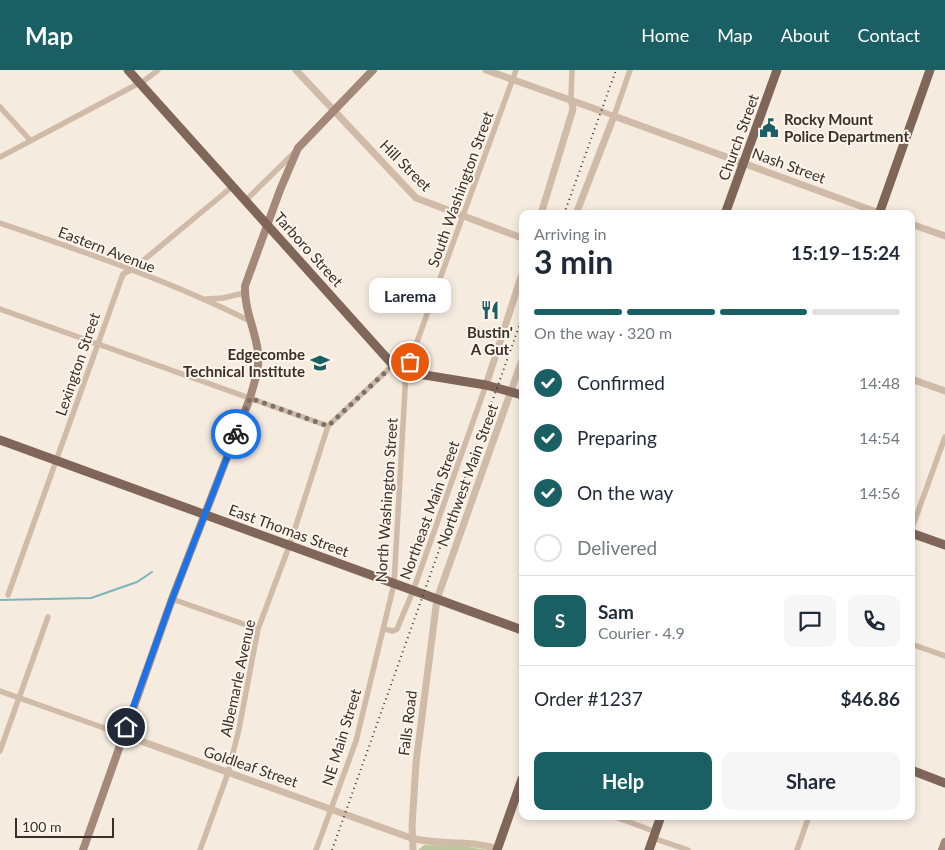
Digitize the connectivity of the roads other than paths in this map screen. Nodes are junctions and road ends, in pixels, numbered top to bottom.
1 (128, 70) edge
2 (158, 70) edge
3 (296, 70) edge
4 (373, 70) edge
5 (486, 70) edge
6 (516, 70) edge
7 (572, 70) edge
8 (630, 70) edge
9 (777, 70) edge
10 (930, 70) edge
11 (513, 80) junction
12 (138, 82) junction
13 (571, 100) junction
14 (0, 107) edge
15 (334, 110) junction
16 (601, 111) joint
17 (614, 116) junction
18 (30, 140) junction
19 (298, 148) junction
20 (0, 157) edge
21 (744, 163) junction
22 (233, 186) junction
23 (246, 200) junction
24 (542, 210) edge
25 (578, 210) edge
26 (726, 210) edge
27 (872, 210) edge
28 (881, 210) edge
29 (462, 217) junction
30 (0, 223) edge
31 (268, 223) junction
32 (915, 225) edge
33 (945, 236) edge
34 (519, 237) edge
35 (133, 269) junction
36 (519, 283) edge
37 (244, 292) junction
38 (205, 299) junction
39 (0, 309) edge
40 (250, 321) junction
41 (97, 343) junction
42 (393, 365) junction
43 (519, 366) edge
44 (406, 372) junction
45 (915, 380) edge
46 (486, 385) junction
47 (507, 390) junction
48 (945, 391) edge
49 (519, 394) edge
50 (250, 398) junction
51 (328, 426) junction
52 (945, 438) edge
53 (0, 440) edge
54 (57, 460) junction
55 (206, 514) junction
56 (915, 521) edge
57 (915, 534) edge
58 (290, 544) junction
59 (945, 546) edge
60 (394, 584) junction
61 (413, 590) junction
62 (8, 595) dead end
63 (172, 599) junction
64 (437, 599) junction
65 (48, 617) dead end
66 (258, 629) junction
67 (384, 629) junction
68 (519, 629) edge
69 (915, 645) edge
70 (945, 656) edge
71 (0, 691) edge
72 (19, 698) junction
73 (124, 735) junction
74 (0, 751) edge
75 (915, 772) edge
76 (228, 773) junction
77 (945, 783) edge
78 (519, 789) edge
79 (332, 809) junction
80 (622, 820) edge
81 (660, 820) edge
82 (808, 820) edge
83 (655, 835) junction
84 (412, 838) junction
85 (945, 842) edge
86 (83, 850) edge
87 (200, 850) edge
88 (316, 850) edge
89 (413, 850) edge
90 (497, 850) edge
91 (649, 850) edge
92 (688, 850) edge
93 (797, 850) edge
94 (942, 850) edge

1 - 12 main road, Tarboro Street
2 - 12 street
3 - 15 street, Hill Street
4 - 15 main road
5 - 11 street
6 - 11 street, South Washington Street
7 - 13 street
8 - 17 street
9 - 21 main road, Church Street
10 - 28 main road
11 - 13 street
11 - 29 street, South Washington Street
12 - 18 street
12 - 22 main road, Tarboro Street
13 - 16 street
13 - 24 street
14 - 18 street
15 - 19 main road
15 - 29 street, Hill Street
16 - 17 street, Nash Street
17 - 21 street, Nash Street
17 - 25 street
18 - 20 street
19 - 23 street
19 - 31 main road
21 - 26 main road, Church Street
21 - 27 street, Nash Street
22 - 23 main road, Tarboro Street
22 - 35 street, Lexington Street
23 - 31 main road, Tarboro Street
29 - 34 street, Hill Street
29 - 44 street, South Washington Street
30 - 35 street, Eastern Avenue
31 - 37 main road
31 - 42 main road, Tarboro Street
32 - 33 street
35 - 38 street, Eastern Avenue
35 - 41 street, Lexington Street
36 - 46 street
37 - 38 street
37 - 40 main road
38 - 40 street, Eastern Avenue
39 - 41 street
40 - 50 main road
41 - 50 street
41 - 54 street, Lexington Street
42 - 44 main road, Tarboro Street
42 - 51 street
43 - 47 street, Northwest Main Street
44 - 46 main road, Tarboro Street
44 - 60 street, North Washington Street
45 - 48 street
46 - 47 main road, Tarboro Street
46 - 61 street, Northeast Main Street
47 - 49 main road, Tarboro Street
47 - 64 street, Northwest Main Street
50 - 51 street
50 - 55 main road
51 - 58 street, Albemarle Avenue
52 - 56 street
53 - 54 main road, East Thomas Street
54 - 55 main road, East Thomas Street
54 - 62 street, Lexington Street
55 - 58 main road, East Thomas Street
55 - 63 main road
57 - 59 main road
58 - 60 main road, East Thomas Street
58 - 66 street, Albemarle Avenue
60 - 61 main road, East Thomas Street
60 - 67 street, North Washington Street
61 - 64 main road, East Thomas Street
61 - 67 street, Northeast Main Street
63 - 66 street
63 - 73 main road
64 - 68 main road, East Thomas Street
64 - 84 street, Falls Road
65 - 72 street
66 - 76 street, Albemarle Avenue
67 - 79 street, NE Main Street
69 - 70 street
71 - 72 street, Goldleaf Street
72 - 73 street, Goldleaf Street
72 - 74 street
73 - 76 street, Goldleaf Street
73 - 86 main road
75 - 77 main road
76 - 79 street, Goldleaf Street
76 - 87 street, Albemarle Avenue
78 - 90 main road
79 - 84 street, Goldleaf Street
79 - 88 street, NE Main Street
80 - 83 street
81 - 83 main road
82 - 93 street
83 - 91 main road
83 - 92 street
84 - 89 street, Falls Road
84 - 90 street, Goldleaf Street
85 - 94 main road

